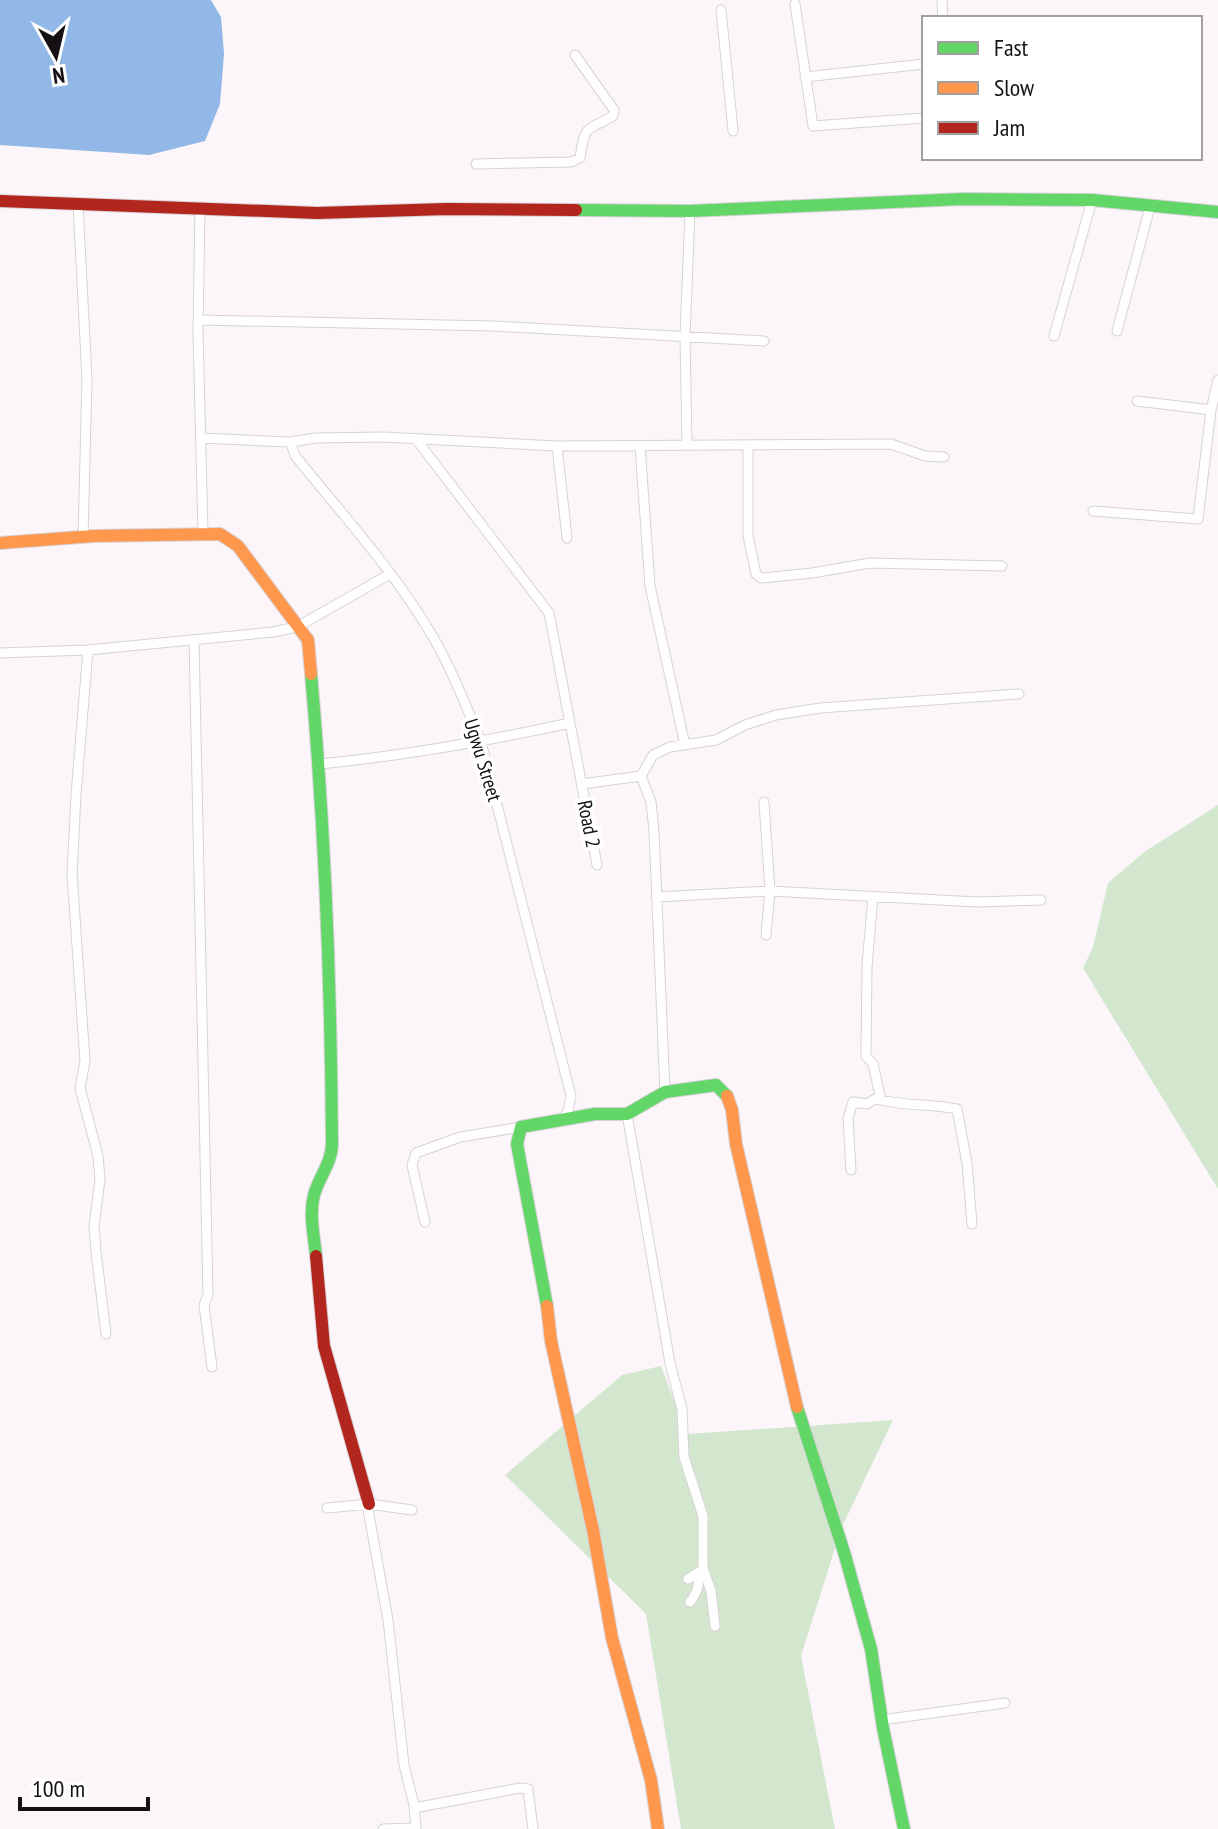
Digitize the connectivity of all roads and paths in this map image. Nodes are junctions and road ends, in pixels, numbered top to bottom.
1 (795, 4) dead end
2 (721, 10) dead end
3 (575, 55) dead end
4 (922, 64) edge
5 (805, 77) junction
6 (922, 118) edge
7 (733, 131) dead end
8 (476, 164) dead end
9 (1092, 200) junction
10 (0, 201) edge
11 (78, 204) junction
12 (200, 207) junction
13 (1150, 207) junction
14 (690, 211) junction
15 (1218, 212) edge
16 (199, 320) junction
17 (1117, 331) dead end
18 (685, 336) junction
19 (1054, 336) dead end
20 (764, 341) dead end
21 (1218, 380) edge
22 (1137, 401) dead end
23 (1211, 410) junction
24 (200, 438) junction
25 (416, 439) junction
26 (290, 442) junction
27 (687, 444) junction
28 (748, 445) junction
29 (557, 446) junction
30 (640, 446) junction
31 (944, 457) dead end
32 (1093, 511) dead end
33 (203, 533) junction
34 (83, 538) junction
35 (567, 538) dead end
36 (0, 543) edge
37 (1002, 566) dead end
38 (390, 574) junction
39 (297, 627) junction
40 (194, 641) junction
41 (88, 650) junction
42 (0, 653) edge
43 (1019, 694) dead end
44 (570, 723) junction
45 (481, 742) junction
46 (685, 745) junction
47 (319, 764) junction
48 (641, 776) junction
49 (582, 784) junction
50 (764, 802) dead end
51 (597, 865) dead end
52 (770, 891) junction
53 (656, 897) junction
54 (873, 897) junction
55 (1041, 900) dead end
56 (766, 935) dead end
57 (665, 1092) junction
58 (881, 1100) junction
59 (627, 1114) junction
60 (561, 1121) junction
61 (521, 1127) junction
62 (851, 1170) dead end
63 (425, 1222) dead end
64 (972, 1224) dead end
65 (106, 1334) dead end
66 (212, 1367) dead end
67 (368, 1504) junction
68 (327, 1508) dead end
69 (412, 1510) dead end
70 (701, 1569) junction
71 (688, 1579) dead end
72 (690, 1602) dead end
73 (715, 1626) dead end
74 (1005, 1703) dead end
75 (882, 1720) junction
76 (414, 1808) junction
77 (416, 1828) edge
78 (383, 1829) edge
79 (533, 1829) edge
80 (658, 1829) edge
81 (904, 1829) edge

1 - 5 street
2 - 7 street
3 - 8 street
4 - 5 street
5 - 6 street
9 - 13 street
9 - 14 street
9 - 19 street
10 - 11 street
11 - 12 street
11 - 34 street
12 - 14 street
12 - 16 street
13 - 15 street
13 - 17 street
14 - 18 street
16 - 18 street
16 - 24 street
18 - 20 street
18 - 27 street
21 - 23 street
22 - 23 street
23 - 32 street
24 - 26 street
24 - 33 street
25 - 26 street
25 - 29 street
25 - 44 street, Road 2
26 - 38 street, Ugwu Street
27 - 28 street
27 - 30 street
28 - 31 street
28 - 37 street
29 - 30 street
29 - 35 street
30 - 46 street
33 - 34 street
33 - 39 street
34 - 36 street
38 - 39 street
38 - 45 street, Ugwu Street
39 - 40 street
39 - 47 street
40 - 41 street
40 - 66 street
41 - 42 street
41 - 65 street
43 - 46 street
44 - 45 street
44 - 49 street, Road 2
45 - 47 street
45 - 60 street, Ugwu Street
46 - 48 street
47 - 67 street
48 - 49 street
48 - 53 street
49 - 51 street, Road 2
50 - 52 street
52 - 53 street
52 - 54 street
52 - 56 street
53 - 57 street
54 - 55 street
54 - 58 street
57 - 59 street
57 - 75 street
58 - 62 street
58 - 64 street
59 - 60 street
59 - 70 street
60 - 61 street
61 - 63 street
61 - 80 street
67 - 68 street
67 - 69 street
67 - 76 street
70 - 71 street
70 - 72 street
70 - 73 street
74 - 75 street
75 - 81 street
76 - 77 street
76 - 79 street
77 - 78 street

